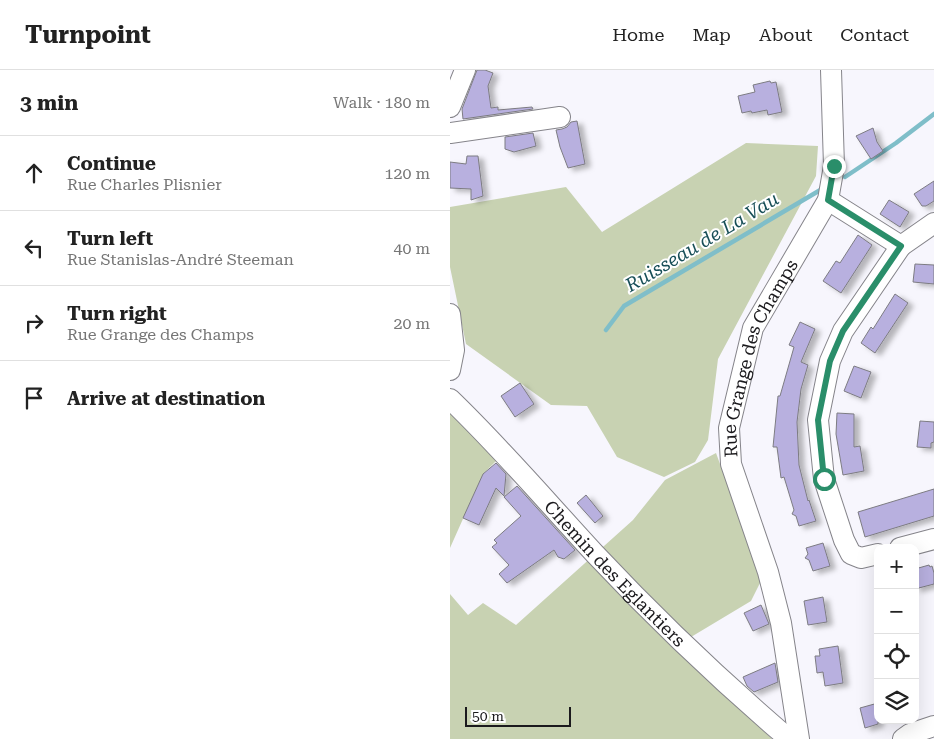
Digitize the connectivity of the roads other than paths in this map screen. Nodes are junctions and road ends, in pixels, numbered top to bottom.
1 (466, 70) edge
2 (831, 70) edge
3 (450, 107) edge
4 (560, 117) dead end
5 (450, 133) edge
6 (828, 200) junction
7 (934, 223) edge
8 (934, 241) edge
9 (905, 244) junction
10 (450, 314) edge
11 (450, 370) edge
12 (450, 399) edge
13 (934, 539) edge
14 (915, 544) edge
15 (874, 555) edge
16 (934, 726) edge
17 (790, 739) edge
18 (799, 739) edge
19 (903, 739) edge

1 - 3 street
2 - 6 street, Rue Grange des Champs
4 - 5 street
6 - 9 street
6 - 18 street, Rue Grange des Champs
7 - 9 street
8 - 9 street
9 - 15 street
10 - 11 street
12 - 17 street, Chemin des Eglantiers
13 - 14 street
16 - 19 street

